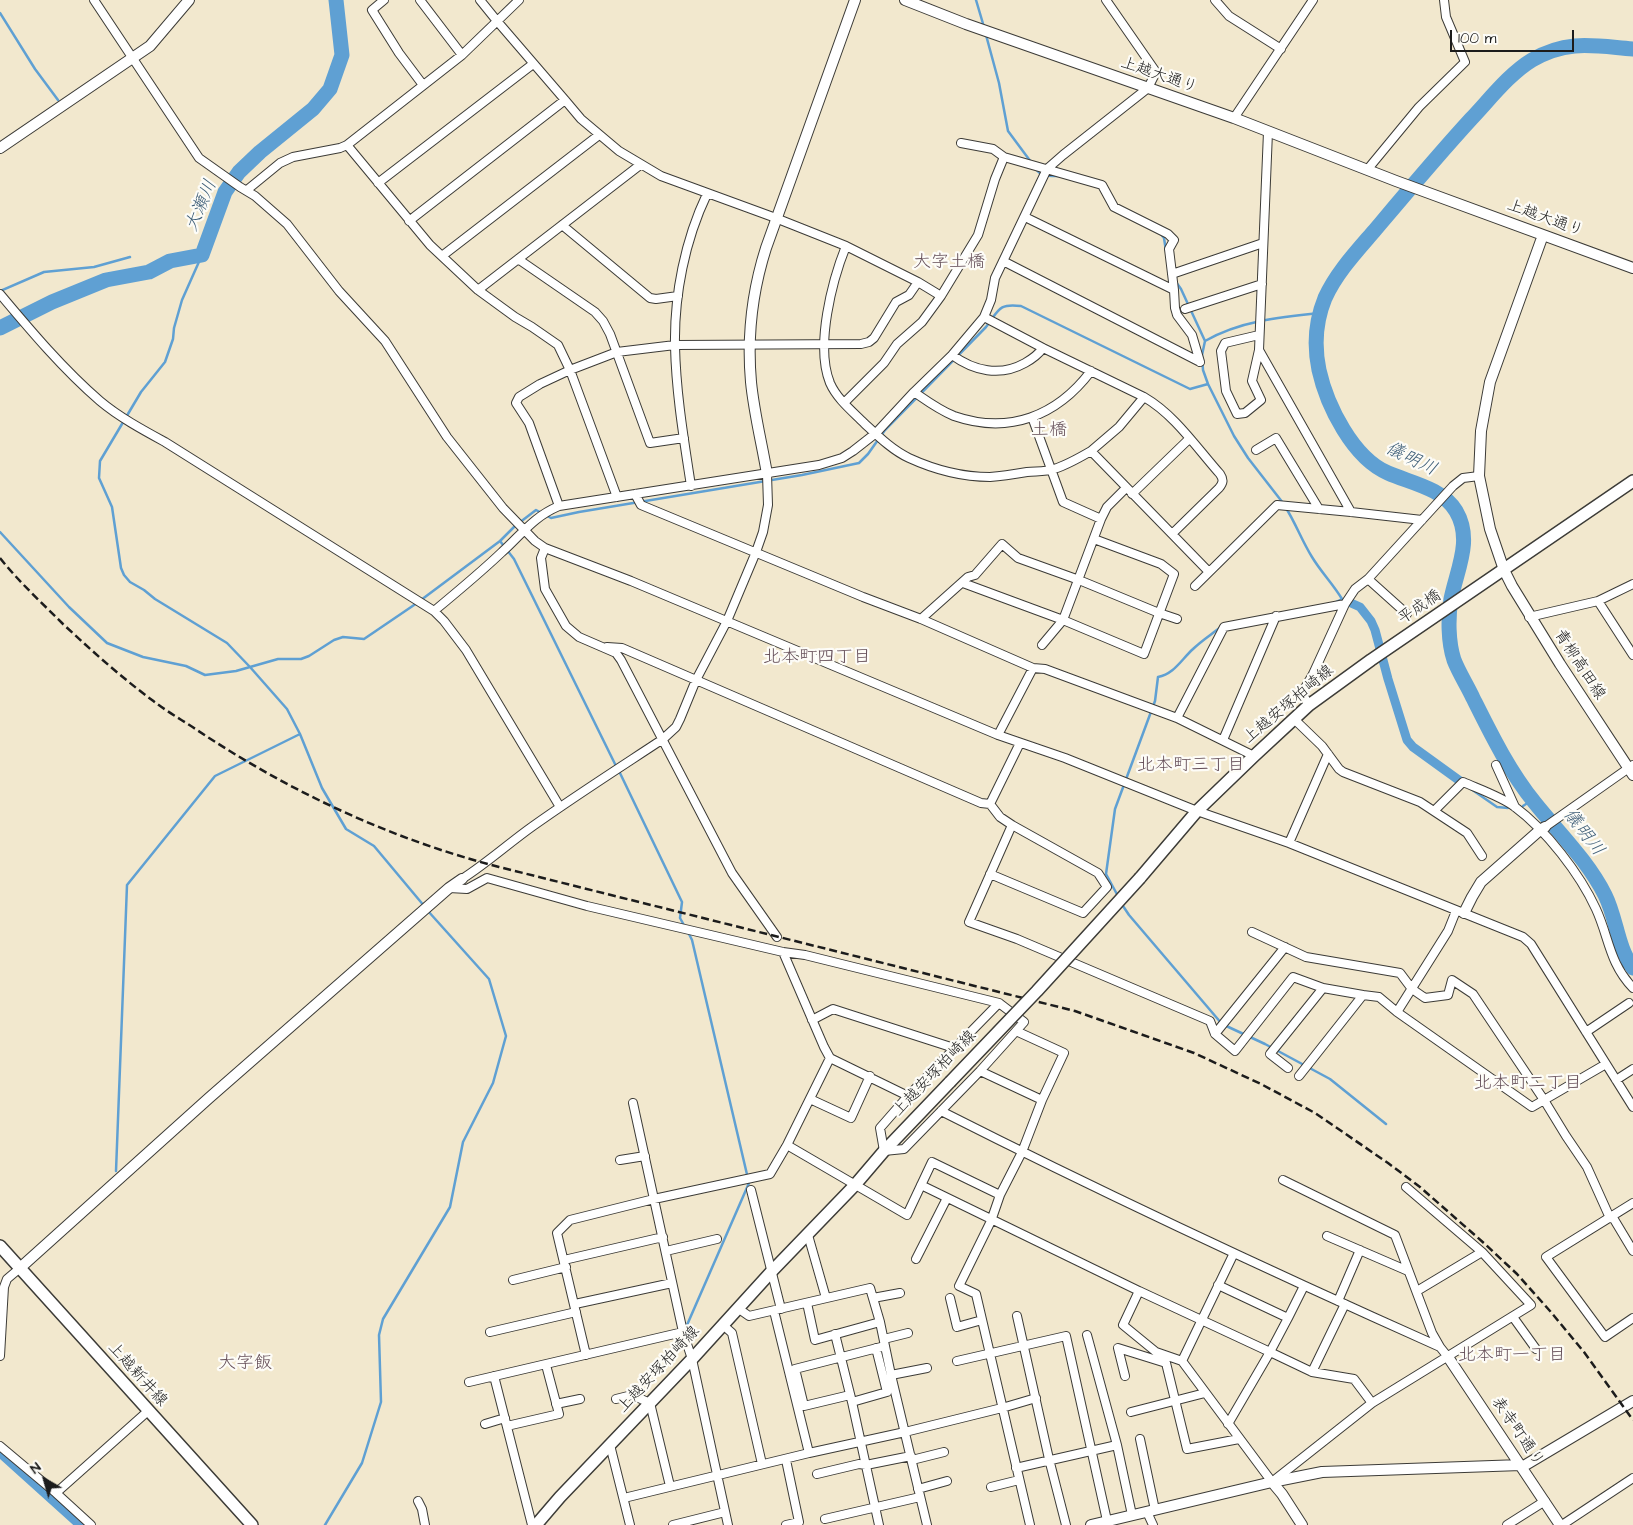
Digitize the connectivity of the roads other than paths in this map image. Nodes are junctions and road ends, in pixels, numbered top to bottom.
1 (94, 0) edge
2 (189, 0) edge
3 (384, 0) edge
4 (420, 0) edge
5 (480, 0) edge
6 (519, 0) edge
7 (855, 0) edge
8 (905, 0) edge
9 (1106, 0) edge
10 (1215, 0) edge
11 (1313, 0) edge
12 (1444, 0) edge
13 (497, 21) junction
14 (1281, 49) junction
15 (462, 55) junction
16 (132, 59) junction
17 (533, 64) junction
18 (424, 85) junction
19 (1148, 88) junction
20 (565, 100) junction
21 (1234, 118) junction
22 (1268, 132) junction
23 (599, 135) junction
24 (961, 143) dead end
25 (346, 145) junction
26 (0, 148) edge
27 (1004, 157) junction
28 (640, 164) junction
29 (1047, 169) junction
30 (1367, 170) junction
31 (378, 183) junction
32 (244, 189) junction
33 (707, 194) junction
34 (1025, 218) junction
35 (777, 219) junction
36 (409, 221) junction
37 (562, 225) junction
38 (1543, 235) junction
39 (1263, 243) junction
40 (846, 246) junction
41 (442, 256) junction
42 (518, 260) junction
43 (1002, 261) junction
44 (1633, 268) edge
45 (1172, 274) junction
46 (918, 282) junction
47 (1262, 284) junction
48 (478, 290) junction
49 (1174, 290) junction
50 (0, 294) edge
51 (678, 296) junction
52 (941, 296) junction
53 (1185, 309) dead end
54 (984, 317) junction
55 (1259, 335) junction
56 (675, 345) junction
57 (750, 345) junction
58 (826, 345) junction
59 (1042, 348) junction
60 (1259, 350) junction
61 (617, 352) junction
62 (952, 355) junction
63 (570, 370) junction
64 (1091, 371) junction
65 (914, 392) junction
66 (1144, 397) junction
67 (844, 403) junction
68 (1032, 417) junction
69 (876, 434) junction
70 (684, 438) junction
71 (1189, 438) junction
72 (1256, 450) dead end
73 (1091, 451) junction
74 (1052, 470) junction
75 (767, 474) junction
76 (1479, 476) junction
77 (1633, 481) edge
78 (691, 486) junction
79 (1129, 491) junction
80 (635, 494) junction
81 (617, 497) junction
82 (559, 506) junction
83 (1319, 509) junction
84 (1351, 512) junction
85 (1101, 519) junction
86 (1422, 520) junction
87 (523, 530) junction
88 (1172, 534) junction
89 (1094, 539) junction
90 (546, 548) junction
91 (756, 552) junction
92 (1504, 570) junction
93 (1210, 572) junction
94 (1368, 579) junction
95 (1079, 580) junction
96 (963, 582) junction
97 (1633, 584) edge
98 (1195, 586) dead end
99 (1598, 601) junction
100 (1345, 604) junction
101 (434, 611) junction
102 (1159, 614) junction
103 (1407, 614) dead end
104 (1276, 616) junction
105 (1530, 617) junction
106 (921, 619) junction
107 (1177, 619) dead end
108 (1063, 620) junction
109 (727, 621) junction
110 (1042, 645) dead end
111 (605, 647) junction
112 (1633, 656) edge
113 (1371, 660) joint
114 (1034, 668) junction
115 (696, 680) junction
116 (1309, 706) junction
117 (1177, 718) junction
118 (1294, 719) junction
119 (998, 735) junction
120 (663, 739) junction
121 (1222, 740) junction
122 (1020, 743) junction
123 (1328, 754) junction
124 (1254, 756) junction
125 (1496, 765) dead end
126 (1632, 769) edge
127 (990, 804) junction
128 (560, 807) junction
129 (1514, 807) junction
130 (1197, 811) junction
131 (1434, 811) junction
132 (1012, 825) junction
133 (1543, 829) junction
134 (1289, 843) junction
135 (1482, 856) dead end
136 (990, 874) junction
137 (462, 879) joint
138 (449, 888) junction
139 (1460, 912) junction
140 (1252, 932) dead end
141 (776, 937) dead end
142 (1285, 947) junction
143 (783, 952) junction
144 (1323, 988) junction
145 (1633, 988) edge
146 (1412, 989) junction
147 (1364, 995) junction
148 (999, 1003) junction
149 (1629, 1003) dead end
150 (1398, 1012) junction
151 (812, 1020) junction
152 (1016, 1031) junction
153 (1586, 1032) junction
154 (1215, 1034) junction
155 (954, 1048) junction
156 (830, 1058) junction
157 (1606, 1064) junction
158 (1288, 1068) dead end
159 (1633, 1069) edge
160 (980, 1071) junction
161 (870, 1076) junction
162 (1299, 1076) dead end
163 (1616, 1080) junction
164 (908, 1096) junction
165 (810, 1099) junction
166 (1042, 1100) junction
167 (1544, 1100) junction
168 (633, 1103) dead end
169 (1633, 1107) edge
170 (941, 1111) junction
171 (787, 1145) junction
172 (884, 1151) junction
173 (1022, 1152) junction
174 (645, 1156) junction
175 (620, 1160) dead end
176 (1283, 1180) dead end
177 (855, 1185) junction
178 (921, 1185) junction
179 (1406, 1187) dead end
180 (751, 1190) dead end
181 (1000, 1195) junction
182 (947, 1198) junction
183 (654, 1199) junction
184 (1633, 1204) edge
185 (1611, 1217) junction
186 (991, 1220) junction
187 (808, 1235) junction
188 (1327, 1236) dead end
189 (663, 1237) junction
190 (718, 1240) dead end
191 (0, 1246) edge
192 (1360, 1250) junction
193 (666, 1251) junction
194 (1633, 1251) edge
195 (1234, 1252) junction
196 (1482, 1252) junction
197 (916, 1259) dead end
198 (565, 1264) junction
199 (20, 1268) junction
200 (772, 1271) junction
201 (1408, 1271) junction
202 (513, 1280) dead end
203 (672, 1283) junction
204 (1218, 1285) junction
205 (1304, 1286) junction
206 (1139, 1291) junction
207 (1417, 1291) junction
208 (900, 1293) dead end
209 (826, 1298) junction
210 (873, 1298) junction
211 (950, 1298) dead end
212 (807, 1303) junction
213 (1341, 1303) junction
214 (575, 1308) junction
215 (739, 1309) junction
216 (777, 1310) junction
217 (1017, 1316) dead end
218 (1513, 1317) junction
219 (1288, 1318) junction
220 (1633, 1318) edge
221 (1201, 1319) junction
222 (982, 1320) junction
223 (880, 1322) junction
224 (723, 1324) junction
225 (490, 1332) dead end
226 (683, 1332) junction
227 (908, 1333) dead end
228 (835, 1334) junction
229 (1087, 1335) dead end
230 (885, 1342) junction
231 (1024, 1346) junction
232 (1440, 1347) junction
233 (876, 1348) junction
234 (1536, 1349) dead end
235 (1270, 1352) junction
236 (990, 1353) junction
237 (586, 1355) junction
238 (0, 1356) edge
239 (1448, 1357) junction
240 (840, 1358) junction
241 (692, 1359) junction
242 (1182, 1360) junction
243 (957, 1361) dead end
244 (546, 1365) junction
245 (927, 1368) dead end
246 (1312, 1372) junction
247 (891, 1375) junction
248 (494, 1376) junction
249 (1125, 1376) dead end
250 (469, 1382) dead end
251 (1205, 1393) junction
252 (851, 1398) junction
253 (1036, 1398) junction
254 (580, 1399) dead end
255 (616, 1399) dead end
256 (1175, 1400) junction
257 (1633, 1401) edge
258 (650, 1402) junction
259 (1372, 1403) junction
260 (556, 1404) junction
261 (1002, 1408) junction
262 (148, 1411) junction
263 (1131, 1412) dead end
264 (506, 1422) junction
265 (484, 1424) dead end
266 (1228, 1424) junction
267 (906, 1432) junction
268 (1140, 1439) dead end
269 (1239, 1439) junction
270 (861, 1442) junction
271 (610, 1445) junction
272 (1117, 1445) junction
273 (0, 1446) edge
274 (1091, 1450) junction
275 (944, 1452) dead end
276 (809, 1453) junction
277 (912, 1458) junction
278 (1049, 1459) junction
279 (786, 1460) junction
280 (762, 1464) junction
281 (866, 1465) junction
282 (1521, 1466) junction
283 (1016, 1468) junction
284 (817, 1474) dead end
285 (717, 1476) junction
286 (1633, 1478) edge
287 (1019, 1480) junction
288 (947, 1481) dead end
289 (1272, 1482) junction
290 (670, 1486) junction
291 (991, 1486) dead end
292 (918, 1489) junction
293 (56, 1493) junction
294 (920, 1497) junction
295 (624, 1498) junction
296 (418, 1501) dead end
297 (1545, 1501) junction
298 (875, 1508) junction
299 (1151, 1511) junction
300 (725, 1512) junction
301 (1132, 1515) junction
302 (825, 1519) dead end
303 (1119, 1522) edge
304 (1108, 1523) edge
305 (91, 1525) edge
306 (252, 1525) edge
307 (425, 1525) edge
308 (532, 1525) edge
309 (536, 1525) edge
310 (630, 1525) edge
311 (673, 1525) edge
312 (728, 1525) edge
313 (786, 1525) edge
314 (879, 1525) edge
315 (927, 1525) edge
316 (1030, 1525) edge
317 (1066, 1525) edge
318 (1090, 1525) edge
319 (1153, 1525) edge
320 (1302, 1525) edge
321 (1507, 1525) edge
322 (1561, 1525) edge

1 - 16 street
2 - 16 street
3 - 18 street
4 - 15 street
5 - 13 street
6 - 13 street
7 - 35 street
8 - 19 street, 上越大通り
9 - 19 street
10 - 14 street
11 - 14 street
12 - 30 street
13 - 15 street
13 - 17 street
14 - 21 street
15 - 18 street
16 - 26 street
16 - 32 street
17 - 20 street
17 - 31 street
18 - 25 street
19 - 21 street, 上越大通り
19 - 29 street
20 - 23 street
20 - 36 street
21 - 22 street, 上越大通り
22 - 30 street, 上越大通り
22 - 39 street
23 - 28 street
23 - 41 street
24 - 27 street
25 - 31 street
25 - 32 street
27 - 29 street
27 - 52 street
28 - 33 street
28 - 37 street
29 - 34 street
29 - 45 street
30 - 38 street, 上越大通り
31 - 36 street
32 - 87 street
33 - 35 street
33 - 51 street
34 - 43 street
34 - 49 street
35 - 40 street
35 - 57 street
36 - 41 street
37 - 42 street
37 - 51 street
38 - 44 street, 上越大通り
38 - 76 street, 青柳高田線
39 - 45 street
39 - 47 street
40 - 46 street
40 - 58 street
41 - 48 street
42 - 48 street
42 - 61 street
43 - 49 street
43 - 54 street
45 - 49 street
46 - 52 street
46 - 58 street
47 - 53 street
47 - 55 street
48 - 63 street
50 - 101 street
51 - 56 street
52 - 67 street
54 - 59 street
54 - 62 street
55 - 60 street
55 - 60 street
56 - 57 street
56 - 61 street
56 - 70 street
57 - 58 street
57 - 75 street
58 - 67 street
59 - 62 street
59 - 64 street
60 - 84 street
61 - 63 street
61 - 70 street
62 - 65 street
63 - 81 street
63 - 82 street
64 - 66 street
64 - 68 street
65 - 68 street
65 - 69 street
66 - 71 street
66 - 73 street
67 - 69 street
68 - 74 street
69 - 74 street
69 - 75 street
70 - 78 street
71 - 79 street
71 - 88 street
72 - 83 street
73 - 74 street
73 - 79 street
74 - 85 street
75 - 78 street
75 - 91 street
76 - 86 street
76 - 92 street, 青柳高田線
77 - 92 main road
78 - 80 street
79 - 85 street
79 - 88 street
80 - 81 street
80 - 91 street
81 - 82 street
82 - 87 street
83 - 84 street
83 - 93 street
84 - 86 street
85 - 89 street
86 - 94 street
87 - 90 street
87 - 101 street
88 - 93 street
89 - 95 street
89 - 102 street
90 - 109 street
90 - 111 street
91 - 106 street
91 - 109 street
92 - 105 street, 青柳高田線
92 - 113 main road, 平成橋
93 - 98 street
94 - 100 street
94 - 103 street
95 - 96 street
95 - 102 street
95 - 108 street
96 - 106 street
96 - 108 street
97 - 99 street
99 - 105 street
99 - 112 street
100 - 104 street
100 - 116 street
101 - 128 street
102 - 107 street
102 - 108 street
104 - 117 street
104 - 121 street
105 - 126 street, 青柳高田線
106 - 114 street
108 - 110 street
109 - 115 street
109 - 119 street
111 - 115 street
111 - 120 street
113 - 116 main road, 上越安塚柏崎線
114 - 117 street
114 - 119 street
115 - 120 street
115 - 127 street
116 - 118 main road, 上越安塚柏崎線
117 - 121 street
118 - 123 street
118 - 124 main road, 上越安塚柏崎線
119 - 122 street
120 - 128 street
120 - 141 street
121 - 124 street
122 - 127 street
122 - 130 street
123 - 131 street
123 - 134 street
124 - 130 main road, 上越安塚柏崎線
125 - 129 street
126 - 133 street
127 - 132 street
128 - 137 street
129 - 131 street
129 - 133 street
130 - 134 street
130 - 172 main road, 上越安塚柏崎線, bridge
131 - 135 street
132 - 136 street
132 - 136 street
133 - 139 street
133 - 145 street
134 - 139 street
136 - 154 street
137 - 138 street
138 - 143 street
138 - 199 street
139 - 146 street
139 - 153 street
140 - 142 street
142 - 146 street
142 - 154 street
143 - 148 street
143 - 151 street
144 - 147 street
144 - 154 street
144 - 158 street
146 - 150 street
146 - 167 street
147 - 150 street
147 - 162 street
148 - 152 street
148 - 155 street
149 - 153 street
150 - 167 street
151 - 155 street
151 - 156 street
152 - 160 street
152 - 166 street
153 - 157 street
155 - 164 street
156 - 161 street
156 - 165 street
157 - 163 street
157 - 167 street
159 - 163 street
160 - 166 street
160 - 170 street
161 - 164 street
161 - 165 street
163 - 169 street
164 - 172 street
165 - 171 street
166 - 173 street
167 - 185 street
168 - 174 street
170 - 172 street
170 - 173 street
171 - 177 street
171 - 183 street
172 - 177 main road, 上越安塚柏崎線
173 - 181 street
173 - 195 street
174 - 175 street
174 - 183 street
176 - 201 street
177 - 178 street
177 - 187 main road, 上越安塚柏崎線
178 - 181 street
178 - 182 street
179 - 196 street
180 - 200 street
181 - 186 street
182 - 186 street
182 - 197 street
183 - 189 street
183 - 198 street
184 - 185 street
185 - 194 street
185 - 220 street
186 - 206 street
186 - 222 street
187 - 200 main road, 上越安塚柏崎線
187 - 209 street
188 - 192 street
189 - 193 street
189 - 198 street
190 - 193 street
191 - 199 main road, 上越新井線
192 - 201 street
192 - 213 street
193 - 203 street
195 - 204 street
195 - 205 street
196 - 207 street
196 - 218 street
198 - 202 street
198 - 214 street
199 - 238 street
199 - 262 main road, 上越新井線
200 - 215 main road, 上越安塚柏崎線
200 - 216 street
201 - 207 street
203 - 214 street
203 - 226 street
204 - 219 street
204 - 221 street
205 - 213 street
205 - 219 street
206 - 221 street
206 - 242 street
207 - 232 street
208 - 210 street
209 - 210 street
209 - 212 street
210 - 223 street
211 - 222 street
212 - 216 street
212 - 228 street
213 - 232 street
213 - 246 street
214 - 225 street
214 - 237 street
215 - 216 street
215 - 224 main road, 上越安塚柏崎線
216 - 276 street
217 - 231 street
218 - 234 street
218 - 239 street
219 - 235 street
221 - 235 street
221 - 242 street
222 - 236 street
223 - 228 street
223 - 230 street
224 - 241 main road, 上越安塚柏崎線
224 - 280 street
226 - 237 street
226 - 241 street
227 - 230 street
228 - 240 street
229 - 272 street
230 - 233 street
230 - 247 street
231 - 236 street
231 - 253 street
231 - 274 street
232 - 239 street
233 - 240 street
233 - 252 street
235 - 246 street
235 - 266 street
236 - 243 street
236 - 261 street
237 - 244 street
239 - 259 street
239 - 282 street, 表寺町通り
240 - 252 street
240 - 252 street
241 - 258 main road, 上越安塚柏崎線
241 - 285 street
242 - 251 street
244 - 248 street
244 - 260 street
245 - 247 street
246 - 259 street
247 - 267 street
248 - 250 street
248 - 264 street
249 - 256 street
251 - 256 street
251 - 266 street
252 - 270 street
253 - 261 street
253 - 278 street
254 - 260 street
255 - 258 street
256 - 263 street
256 - 269 street
257 - 282 street
258 - 271 main road, 上越安塚柏崎線
258 - 290 street
259 - 289 street
260 - 264 street
261 - 267 street
261 - 283 street
262 - 293 street
262 - 306 main road, 上越新井線
264 - 265 street
264 - 308 street
266 - 269 street
267 - 270 street
267 - 277 street
268 - 299 street
269 - 289 street
270 - 276 street
270 - 281 street
271 - 295 street
271 - 309 main road, 上越安塚柏崎線
272 - 274 street
272 - 301 street
273 - 293 street
274 - 278 street
274 - 304 street
275 - 277 street
276 - 279 street
277 - 281 street
277 - 292 street
278 - 283 street
278 - 317 street
279 - 280 street
279 - 313 street
280 - 285 street
281 - 284 street
281 - 298 street
282 - 289 street
282 - 297 street, 表寺町通り
283 - 287 street
285 - 290 street
285 - 300 street
286 - 322 street
287 - 291 street
287 - 316 street
288 - 292 street
289 - 299 street
289 - 320 street
290 - 295 street
292 - 294 street
293 - 305 street
294 - 298 street
294 - 315 street
295 - 310 street
296 - 307 street
297 - 321 street
297 - 322 street, 表寺町通り
298 - 302 street
298 - 314 street
299 - 301 street
299 - 319 street
300 - 311 street
300 - 312 street
301 - 303 street
303 - 304 street
304 - 318 street

